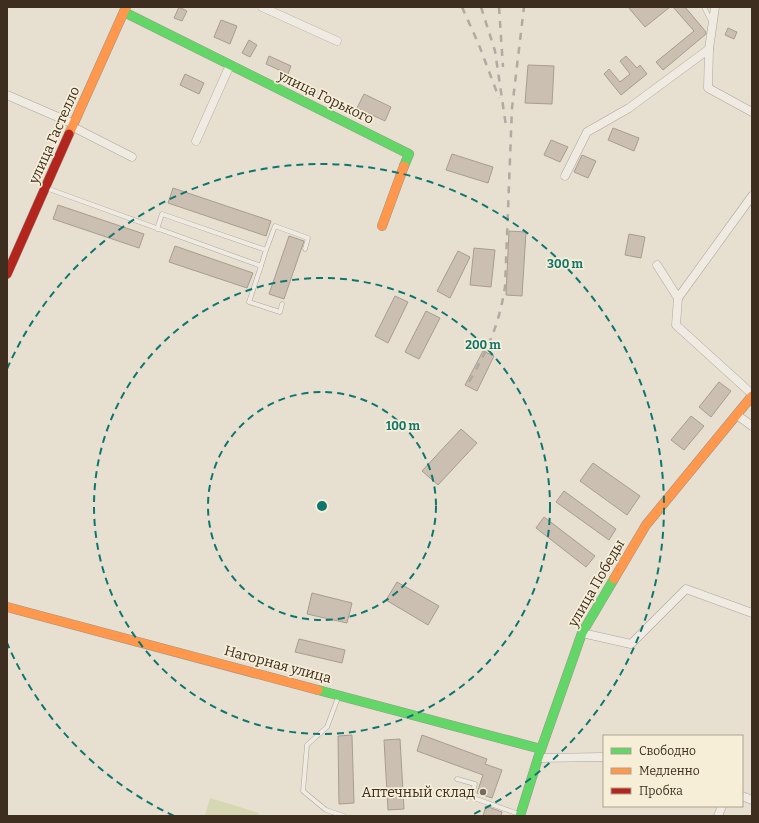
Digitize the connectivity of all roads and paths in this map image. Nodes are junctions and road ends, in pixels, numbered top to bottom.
1 (262, 7) edge
2 (704, 7) edge
3 (715, 7) edge
4 (125, 10) edge
5 (713, 23) junction
6 (337, 41) dead end
7 (709, 48) junction
8 (230, 65) junction
9 (7, 95) edge
10 (752, 112) edge
11 (73, 125) junction
12 (196, 140) dead end
13 (132, 157) dead end
14 (565, 176) dead end
15 (45, 188) junction
16 (752, 196) edge
17 (382, 226) dead end
18 (157, 229) junction
19 (305, 249) dead end
20 (266, 250) junction
21 (656, 265) dead end
22 (261, 266) junction
23 (8, 268) edge
24 (678, 298) junction
25 (282, 304) dead end
26 (752, 395) edge
27 (737, 415) junction
28 (752, 426) edge
29 (7, 607) edge
30 (752, 613) edge
31 (582, 633) junction
32 (339, 695) junction
33 (541, 749) junction
34 (603, 757) edge
35 (538, 758) junction
36 (457, 779) dead end
37 (521, 815) edge
38 (344, 816) edge

1 - 6 street
2 - 5 lane
3 - 5 street
4 - 8 street, улица Горького
4 - 11 street, улица Гастелло
5 - 7 street
7 - 10 street
7 - 14 street
8 - 12 street
8 - 17 street, улица Горького
9 - 11 street
11 - 13 street
11 - 15 street, улица Гастелло
15 - 18 lane
15 - 23 street, улица Гастелло
16 - 24 street
18 - 20 lane
18 - 22 lane
19 - 20 lane
20 - 22 lane
21 - 24 street
22 - 25 lane
24 - 26 street
26 - 27 street, улица Победы
27 - 28 street
27 - 31 street, улица Победы
29 - 32 street, Нагорная улица
30 - 31 street
31 - 33 street, улица Победы
32 - 33 street, Нагорная улица
32 - 38 lane
33 - 35 street, улица Победы
34 - 35 street
35 - 37 street, улица Победы
36 - 37 lane

